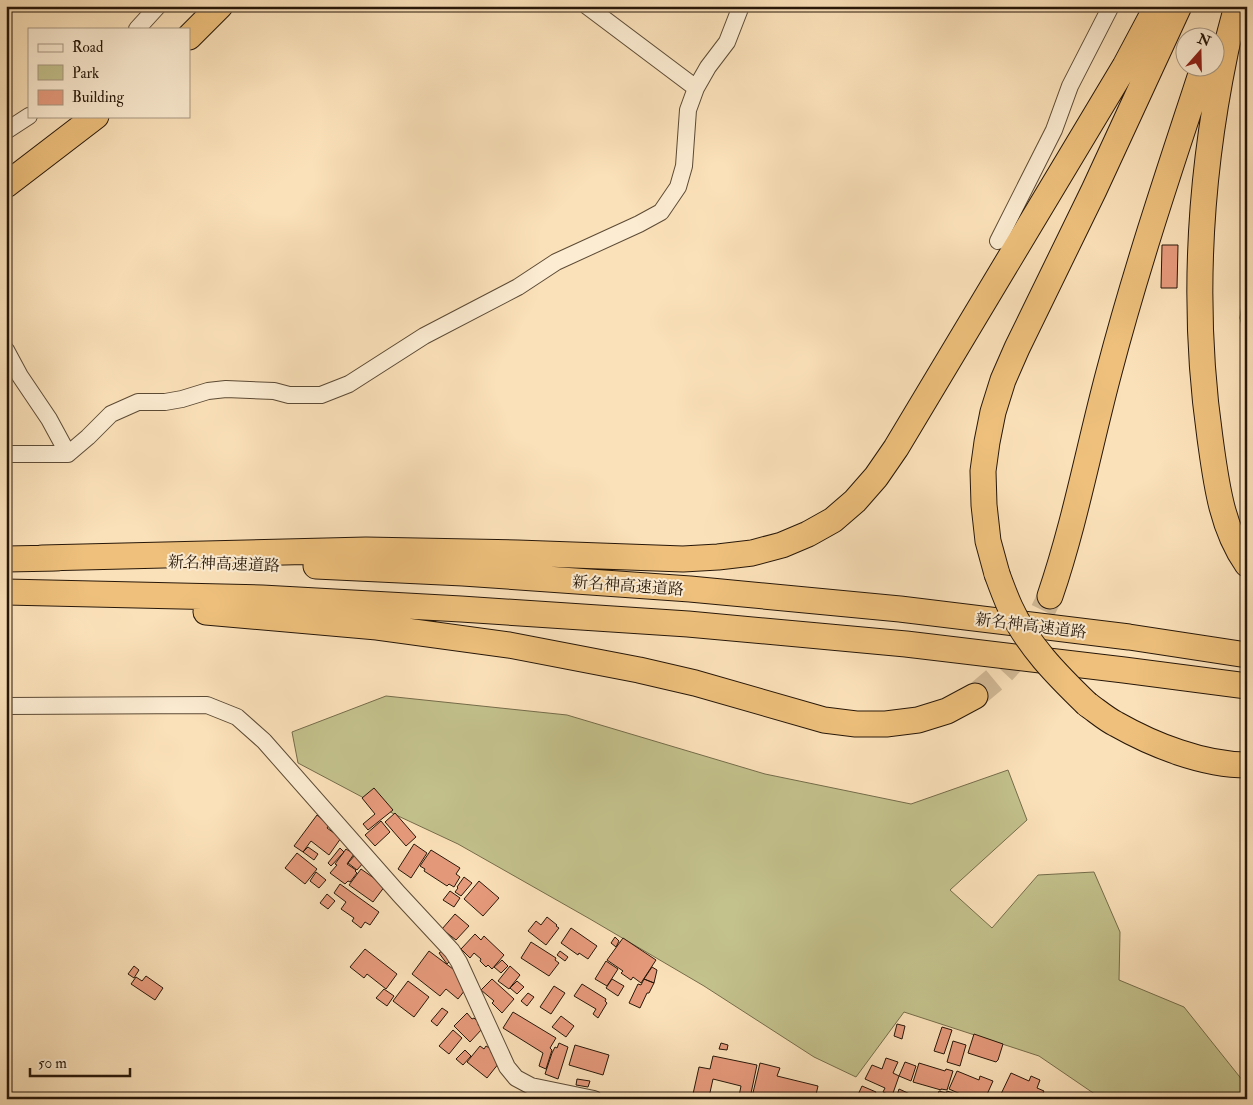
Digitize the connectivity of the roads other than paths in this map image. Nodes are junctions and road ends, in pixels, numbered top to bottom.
1 (158, 6) edge
2 (220, 6) edge
3 (587, 6) edge
4 (741, 6) edge
5 (1111, 6) edge
6 (1157, 6) edge
7 (1179, 6) edge
8 (1224, 6) edge
9 (1237, 6) edge
10 (138, 28) edge
11 (1216, 28) edge
12 (190, 36) edge
13 (1200, 78) edge
14 (696, 88) junction
15 (28, 117) edge
16 (93, 118) edge
17 (6, 131) edge
18 (6, 185) edge
19 (998, 241) dead end
20 (6, 350) edge
21 (13, 374) edge
22 (6, 454) edge
23 (68, 454) junction
24 (42, 558) junction
25 (6, 559) edge
26 (1247, 564) edge
27 (6, 592) edge
28 (1050, 596) tunnel mouth
29 (6, 599) edge
30 (1247, 655) edge
31 (1247, 686) edge
32 (974, 696) tunnel mouth
33 (6, 706) edge
34 (1247, 765) edge
35 (594, 1099) edge

1 - 10 street
2 - 12 highway
3 - 14 street
4 - 14 street
5 - 19 street
6 - 24 highway
7 - 34 highway, bridge
8 - 11 highway
9 - 26 highway
13 - 28 highway
14 - 23 street
15 - 17 street
16 - 18 highway
20 - 21 street
21 - 23 street
22 - 23 street
24 - 25 highway, 新名神高速道路
24 - 30 highway, 新名神高速道路
27 - 31 highway, 新名神高速道路
29 - 32 highway
33 - 35 street

